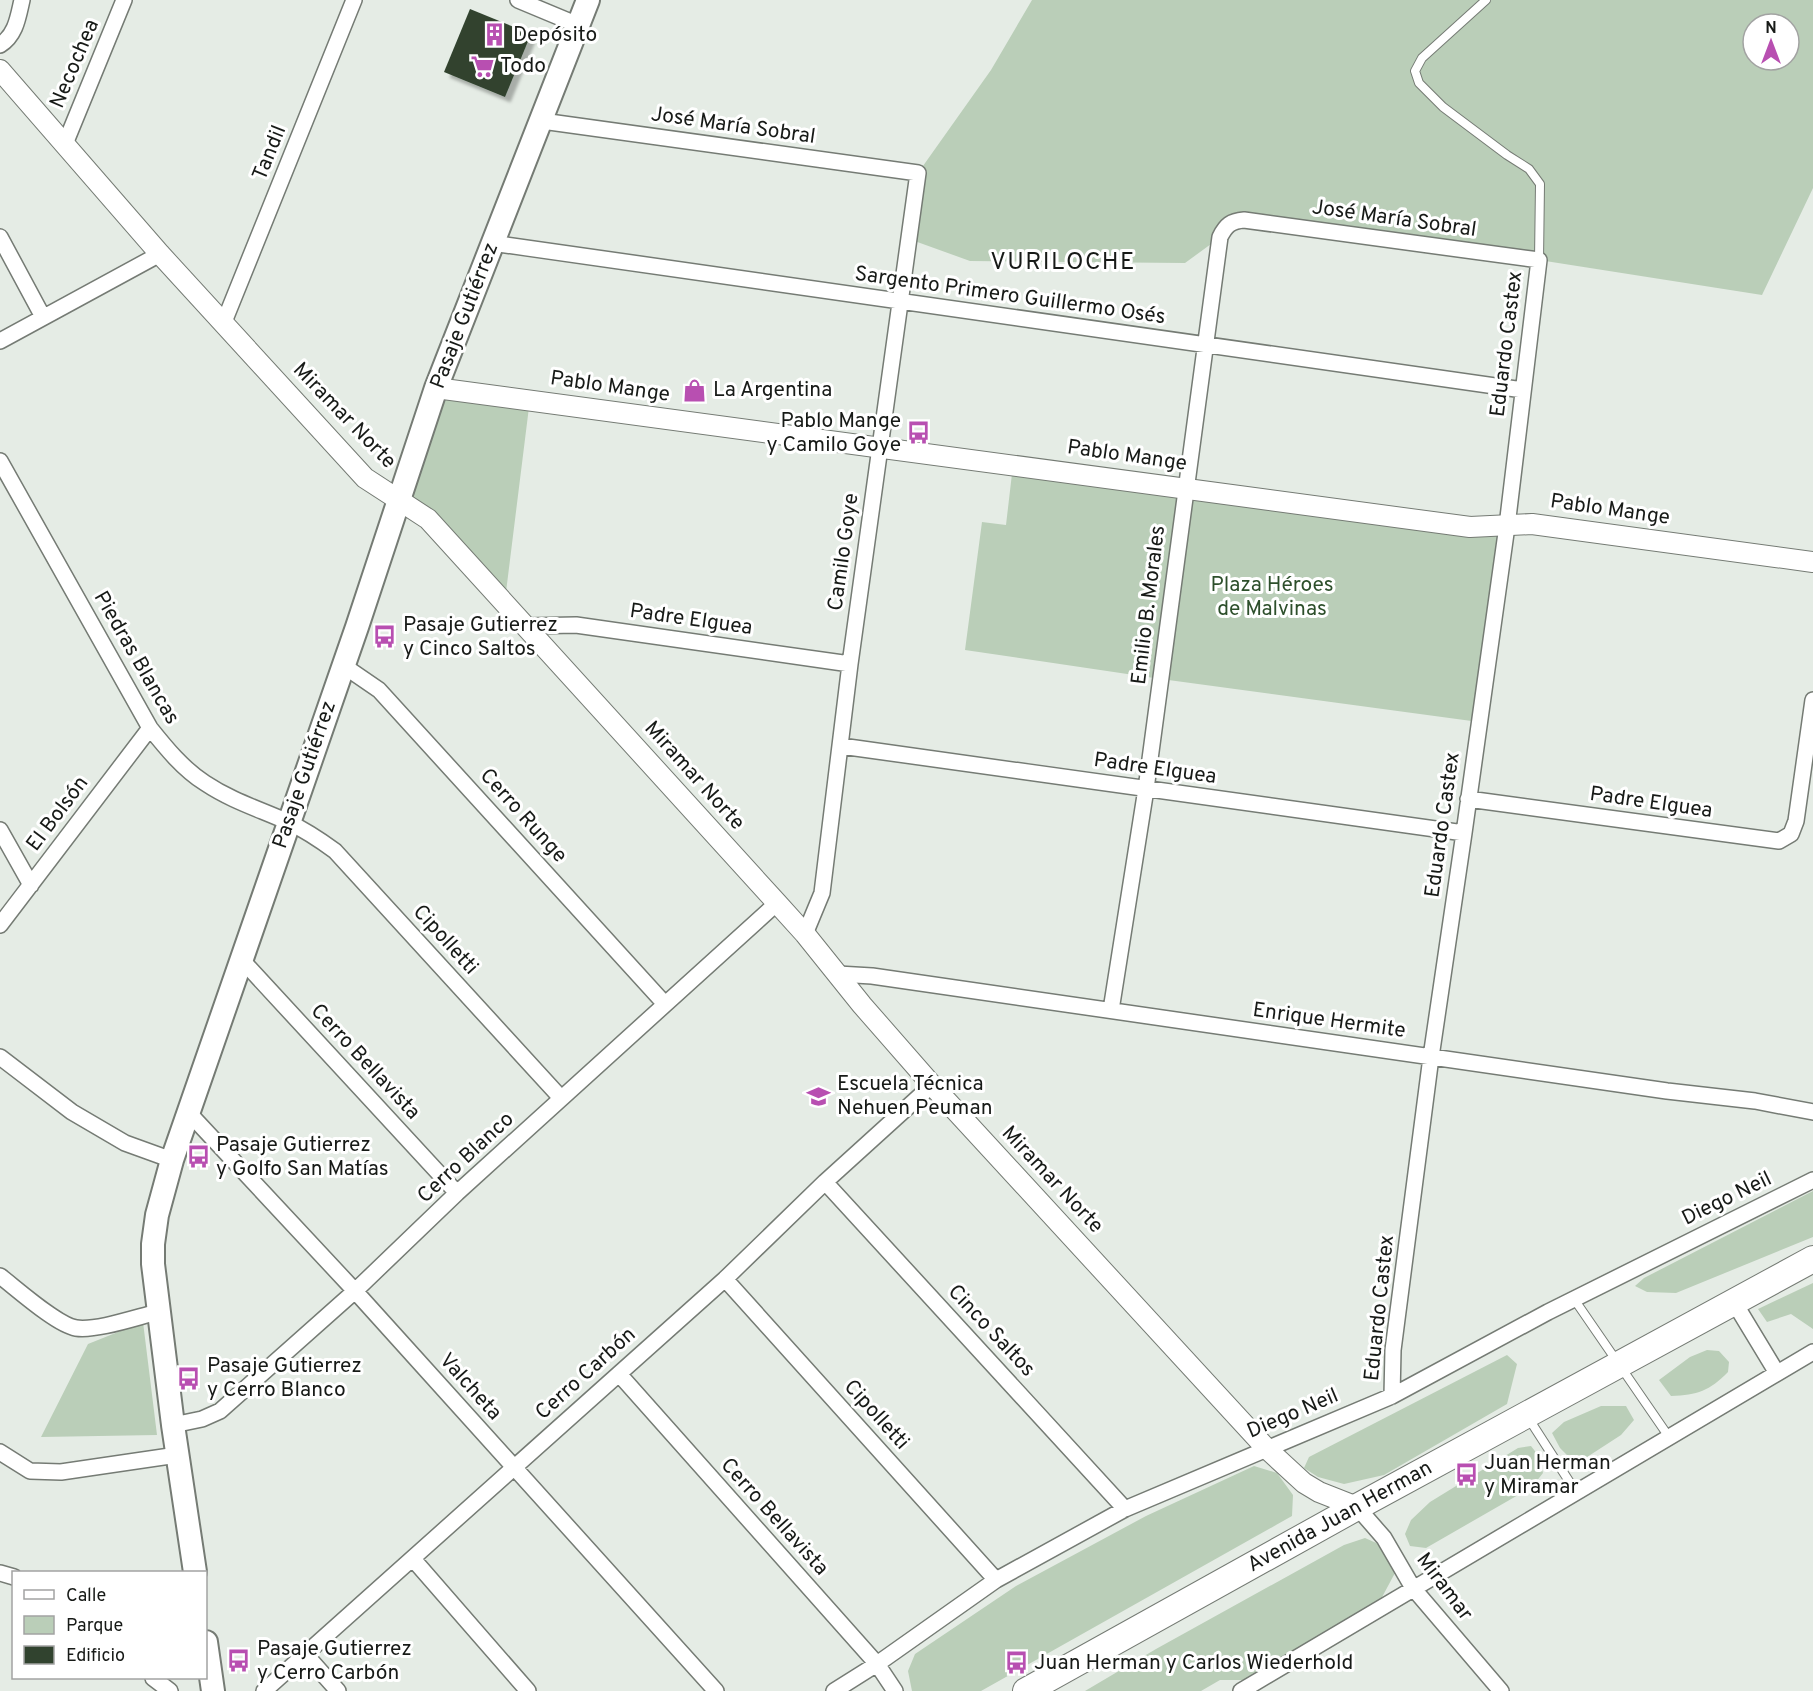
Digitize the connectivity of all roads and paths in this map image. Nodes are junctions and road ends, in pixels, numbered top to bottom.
1 (22, 0) edge
2 (124, 0) edge
3 (354, 0) edge
4 (518, 0) edge
5 (588, 0) edge
6 (1486, 0) edge
7 (578, 25) junction
8 (0, 45) edge
9 (0, 70) edge
10 (542, 121) junction
11 (65, 144) junction
12 (918, 173) joint
13 (1244, 220) joint
14 (0, 237) edge
15 (492, 243) junction
16 (160, 254) junction
17 (1539, 260) junction
18 (901, 301) junction
19 (43, 316) junction
20 (224, 322) junction
21 (0, 341) edge
22 (1206, 346) junction
23 (436, 388) junction
24 (1522, 390) junction
25 (880, 448) junction
26 (0, 461) edge
27 (1186, 488) junction
28 (399, 501) junction
29 (1507, 526) junction
30 (1813, 562) edge
31 (526, 626) junction
32 (850, 664) junction
33 (344, 666) junction
34 (1813, 699) edge
35 (150, 728) junction
36 (841, 746) junction
37 (1146, 789) junction
38 (1468, 799) junction
39 (288, 822) junction
40 (0, 830) edge
41 (1464, 833) junction
42 (31, 885) junction
43 (777, 903) junction
44 (0, 925) edge
45 (805, 934) junction
46 (241, 959) junction
47 (838, 974) junction
48 (664, 1003) junction
49 (1111, 1010) junction
50 (0, 1057) edge
51 (1431, 1057) junction
52 (932, 1085) junction
53 (561, 1098) junction
54 (1813, 1112) edge
55 (189, 1113) junction
56 (172, 1160) junction
57 (1813, 1180) edge
58 (825, 1182) junction
59 (457, 1193) junction
60 (1813, 1259) edge
61 (0, 1276) edge
62 (725, 1279) junction
63 (355, 1291) junction
64 (1574, 1299) junction
65 (1734, 1302) junction
66 (158, 1312) junction
67 (1813, 1352) edge
68 (1620, 1364) junction
69 (1777, 1373) junction
70 (619, 1374) junction
71 (1392, 1396) junction
72 (1526, 1415) junction
73 (173, 1425) junction
74 (1669, 1437) junction
75 (1266, 1448) junction
76 (0, 1452) edge
77 (177, 1455) junction
78 (513, 1467) junction
79 (1576, 1492) junction
80 (1357, 1507) junction
81 (1125, 1509) junction
82 (413, 1558) junction
83 (195, 1571) edge
84 (996, 1580) junction
85 (1413, 1588) junction
86 (207, 1649) edge
87 (306, 1655) junction
88 (877, 1664) junction
89 (155, 1679) edge
90 (170, 1691) edge
91 (213, 1691) edge
92 (264, 1691) edge
93 (338, 1691) edge
94 (528, 1691) edge
95 (716, 1691) edge
96 (834, 1691) edge
97 (895, 1691) edge
98 (1026, 1691) edge
99 (1241, 1691) edge
100 (1501, 1691) edge

1 - 8 street
2 - 11 street, Necochea
3 - 20 street, Tandil
4 - 7 street
5 - 7 main road, Pasaje Gutiérrez
6 - 17 lane
7 - 10 main road, Pasaje Gutiérrez
9 - 11 street, Miramar Norte
10 - 12 street, José María Sobral
10 - 15 main road, Pasaje Gutiérrez
11 - 16 street, Miramar Norte
12 - 18 street, Camilo Goye
13 - 17 street, José María Sobral
13 - 22 street, Emilio B. Morales
14 - 19 street
15 - 18 street, Sargento Primero Guillermo Osés
15 - 23 main road, Pasaje Gutiérrez
16 - 19 street
16 - 20 street, Miramar Norte
17 - 24 street, Eduardo Castex
18 - 22 street, Sargento Primero Guillermo Osés
18 - 25 street, Camilo Goye
19 - 21 street
20 - 28 street, Miramar Norte
22 - 24 street, Sargento Primero Guillermo Osés
22 - 27 street, Emilio B. Morales
23 - 25 street, Pablo Mange
23 - 28 main road, Pasaje Gutiérrez
24 - 29 street, Eduardo Castex
25 - 27 street, Pablo Mange
25 - 32 street, Camilo Goye
26 - 35 street, Piedras Blancas
27 - 29 street, Pablo Mange
27 - 37 street, Emilio B. Morales
28 - 31 street, Miramar Norte
28 - 33 main road, Pasaje Gutiérrez
29 - 30 street, Pablo Mange
29 - 38 street, Eduardo Castex
31 - 32 street, Padre Elguea
31 - 43 street, Miramar Norte
32 - 36 street, Camilo Goye
33 - 39 main road, Pasaje Gutiérrez
33 - 48 street, Cerro Runge
34 - 38 street, Padre Elguea
35 - 39 street, Piedras Blancas
35 - 42 street, El Bolsón
36 - 37 street, Padre Elguea
36 - 45 street, Camilo Goye
37 - 41 street, Padre Elguea
37 - 49 street, Emilio B. Morales
38 - 41 street, Eduardo Castex
39 - 46 main road, Pasaje Gutiérrez
39 - 53 street, Cipolletti
40 - 42 street
41 - 51 street, Eduardo Castex
42 - 44 street, El Bolsón
43 - 45 street, Miramar Norte
43 - 48 street, Cerro Blanco
45 - 47 street, Miramar Norte
46 - 55 main road, Pasaje Gutiérrez
46 - 59 street, Cerro Bellavista
47 - 49 street, Enrique Hermite
47 - 52 street, Miramar Norte
48 - 53 street, Cerro Blanco
49 - 51 street, Enrique Hermite
50 - 56 street
51 - 54 street, Enrique Hermite
51 - 71 street, Eduardo Castex
52 - 58 street, Cerro Carbón
52 - 75 street, Miramar Norte
53 - 59 street, Cerro Blanco
55 - 56 main road, Pasaje Gutiérrez
55 - 63 street, Valcheta
56 - 66 main road, Pasaje Gutiérrez
57 - 64 street, Diego Neil
58 - 62 street, Cerro Carbón
58 - 81 street, Cinco Saltos
59 - 63 street, Cerro Blanco
60 - 65 main road, Avenida Juan Herman
61 - 66 street
62 - 70 street, Cerro Carbón
62 - 84 street, Cipolletti
63 - 73 street, Cerro Blanco
63 - 78 street, Valcheta
64 - 68 lane
64 - 71 street, Diego Neil
65 - 68 main road, Avenida Juan Herman
65 - 69 street
66 - 73 main road, Pasaje Gutiérrez
67 - 69 street
68 - 72 main road, Avenida Juan Herman
68 - 74 lane
69 - 74 street
70 - 78 street, Cerro Carbón
70 - 88 street, Cerro Bellavista
71 - 75 street, Diego Neil
72 - 79 lane
72 - 80 main road, Avenida Juan Herman
73 - 77 main road, Pasaje Gutiérrez
74 - 79 street
75 - 80 street, Miramar Norte
75 - 81 street, Diego Neil
76 - 77 street
77 - 83 main road, Pasaje Gutiérrez
78 - 82 street, Cerro Carbón
78 - 95 street, Valcheta
79 - 85 street
80 - 85 street, Miramar
80 - 98 main road, Avenida Juan Herman
81 - 84 street, Diego Neil
82 - 87 street, Cerro Carbón
82 - 94 street
84 - 88 street, Diego Neil
85 - 99 street
85 - 100 street, Miramar
86 - 91 main road
87 - 92 street, Cerro Carbón
87 - 93 street
88 - 96 street, Diego Neil
88 - 97 street, Cerro Bellavista
89 - 90 street

